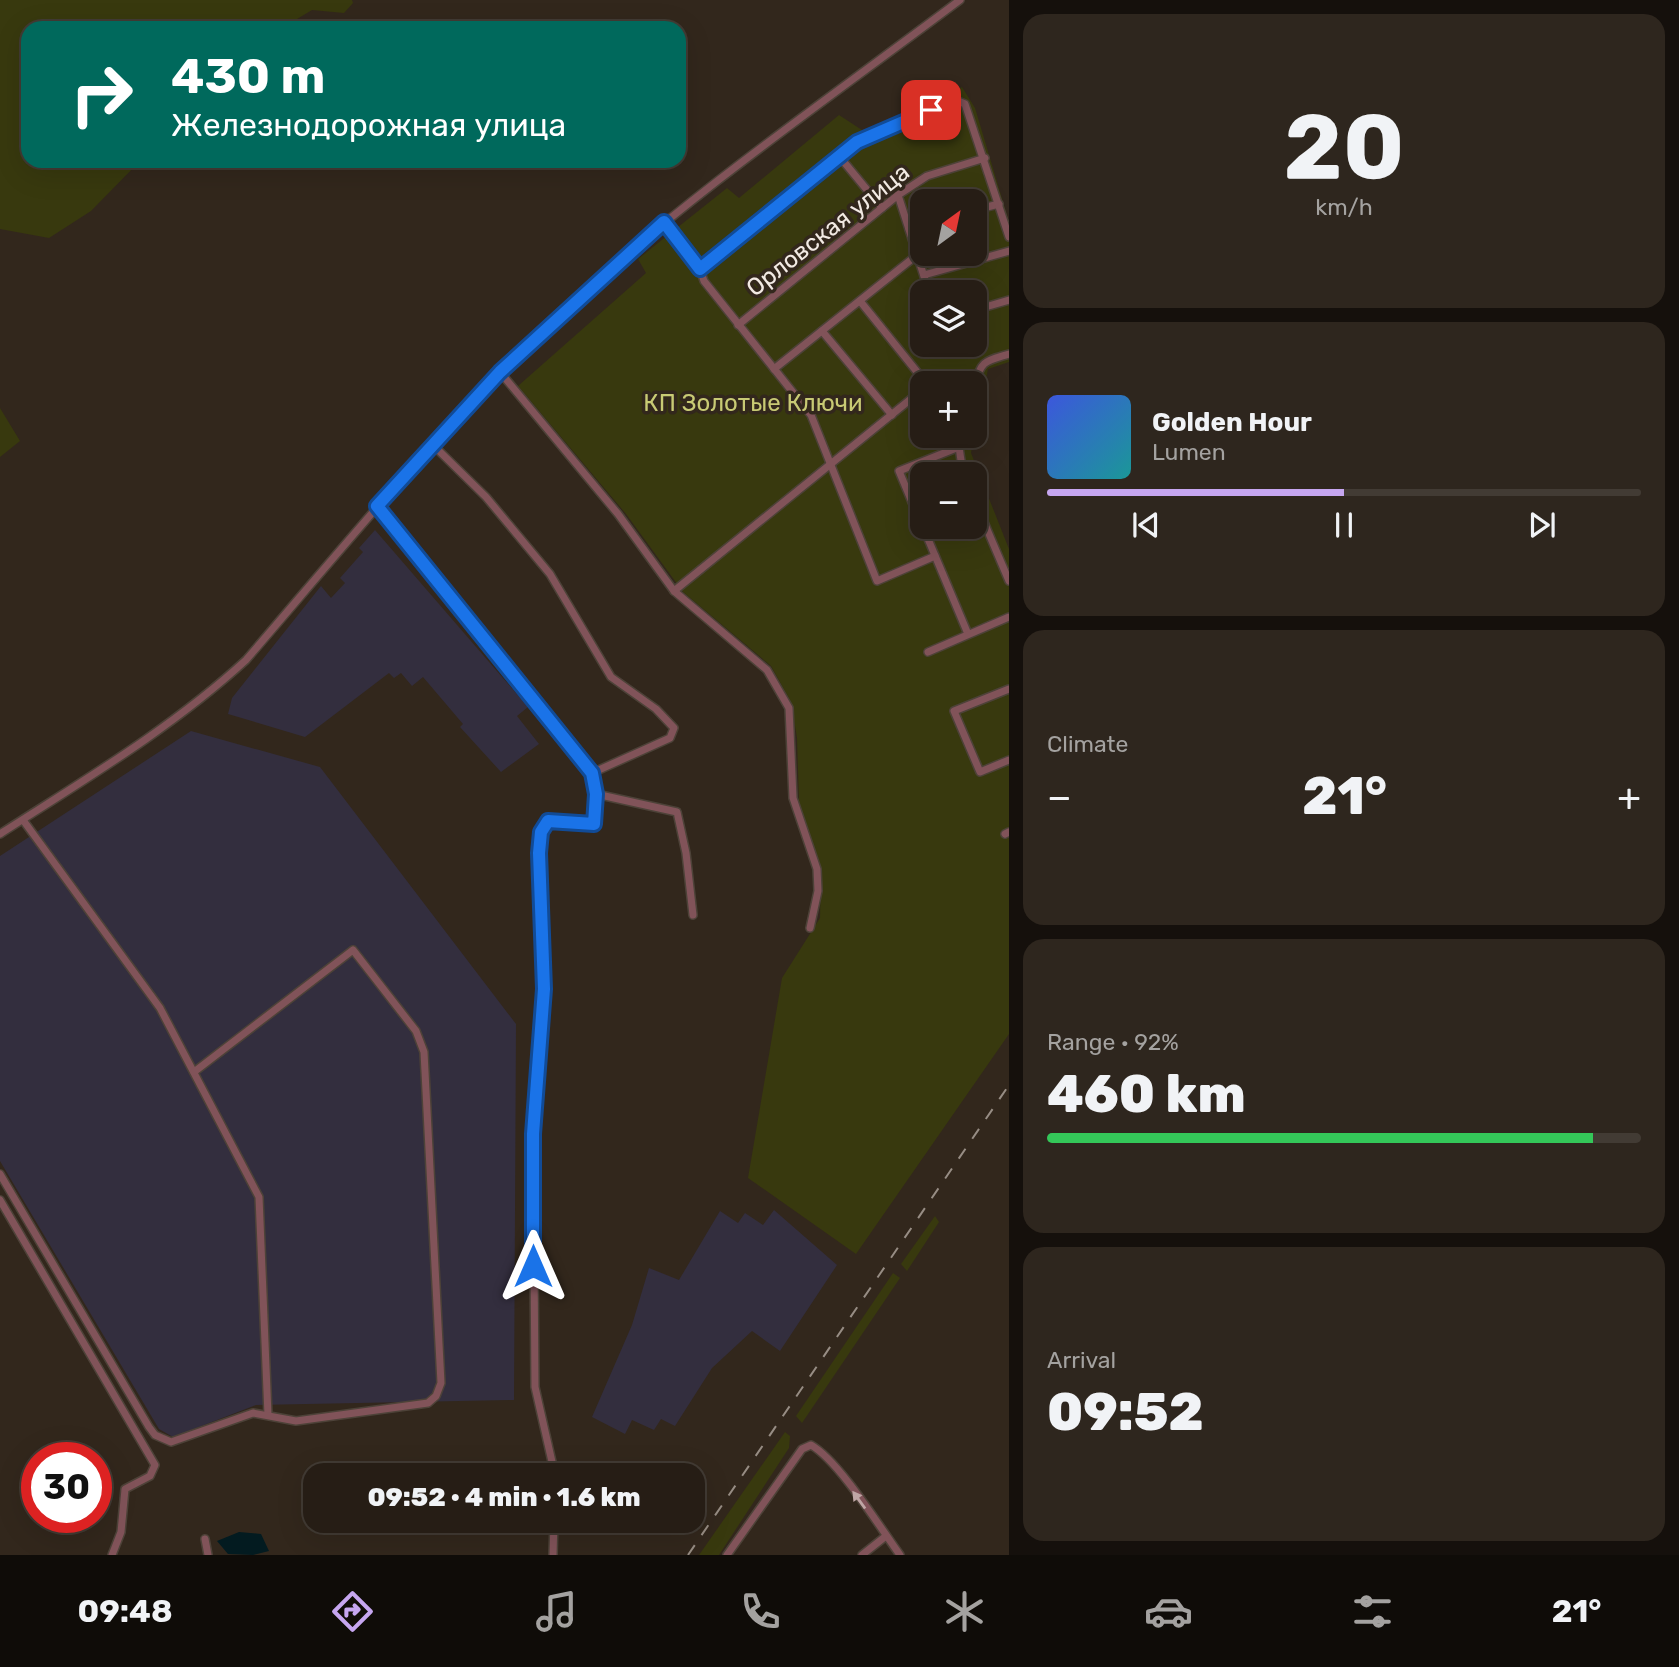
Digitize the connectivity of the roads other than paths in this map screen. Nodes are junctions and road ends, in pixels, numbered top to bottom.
1 (960, 0) edge
2 (839, 156) junction
3 (985, 158) junction
4 (898, 195) junction
5 (999, 204) junction
6 (987, 207) edge
7 (882, 208) junction
8 (664, 222) junction
9 (909, 229) joint
10 (910, 232) edge
11 (1009, 237) edge
12 (1009, 251) edge
13 (910, 261) edge
14 (921, 266) edge
15 (700, 269) junction
16 (924, 275) junction
17 (925, 280) edge
18 (860, 300) junction
19 (1009, 300) edge
20 (987, 306) edge
21 (738, 326) junction
22 (822, 331) junction
23 (1009, 354) edge
24 (774, 369) junction
25 (916, 371) edge
26 (978, 371) edge
27 (500, 372) junction
28 (910, 400) edge
29 (892, 415) junction
30 (432, 444) junction
31 (956, 448) edge
32 (922, 462) edge
33 (832, 464) junction
34 (910, 467) edge
35 (910, 497) edge
36 (377, 506) junction
37 (987, 529) edge
38 (928, 539) edge
39 (935, 556) junction
40 (1009, 581) edge
41 (674, 592) junction
42 (1009, 617) edge
43 (968, 634) junction
44 (928, 652) dead end
45 (1009, 689) edge
46 (1009, 760) edge
47 (592, 773) junction
48 (596, 794) junction
49 (23, 820) junction
50 (0, 834) edge
51 (693, 915) dead end
52 (810, 928) dead end
53 (194, 1072) junction
54 (0, 1174) edge
55 (0, 1200) edge
56 (268, 1415) junction
57 (552, 1463) edge
58 (554, 1533) edge
59 (886, 1536) junction
60 (205, 1539) dead end
61 (113, 1555) edge
62 (208, 1555) edge
63 (553, 1555) edge
64 (727, 1555) edge
65 (862, 1555) edge
66 (900, 1555) edge

1 - 8 street
2 - 3 street
2 - 7 street
2 - 15 street
3 - 4 street, Орловская улица
3 - 5 street
4 - 7 street, Орловская улица
4 - 9 street
5 - 6 street
5 - 11 street
7 - 21 street, Орловская улица
8 - 15 street
8 - 27 street
9 - 10 street
12 - 16 street
13 - 18 street
14 - 16 street
15 - 21 street
16 - 17 street
18 - 22 street
18 - 25 street
19 - 20 street
21 - 24 street
22 - 24 street
22 - 29 street
23 - 26 street
24 - 33 street
27 - 30 street
27 - 41 street
28 - 29 street
29 - 33 street
30 - 36 street
30 - 47 street
31 - 32 street
33 - 39 street
33 - 41 street
34 - 35 street
36 - 47 street
36 - 49 street
37 - 40 street
38 - 39 street
39 - 43 street
41 - 52 street
42 - 43 street
43 - 44 street
45 - 46 street
47 - 48 street
48 - 51 street
48 - 57 street
49 - 50 street
49 - 53 street
53 - 56 street
53 - 56 street
54 - 56 street
55 - 61 street
58 - 63 street
59 -> 64 street
59 - 65 street
59 - 66 street
60 - 62 street

